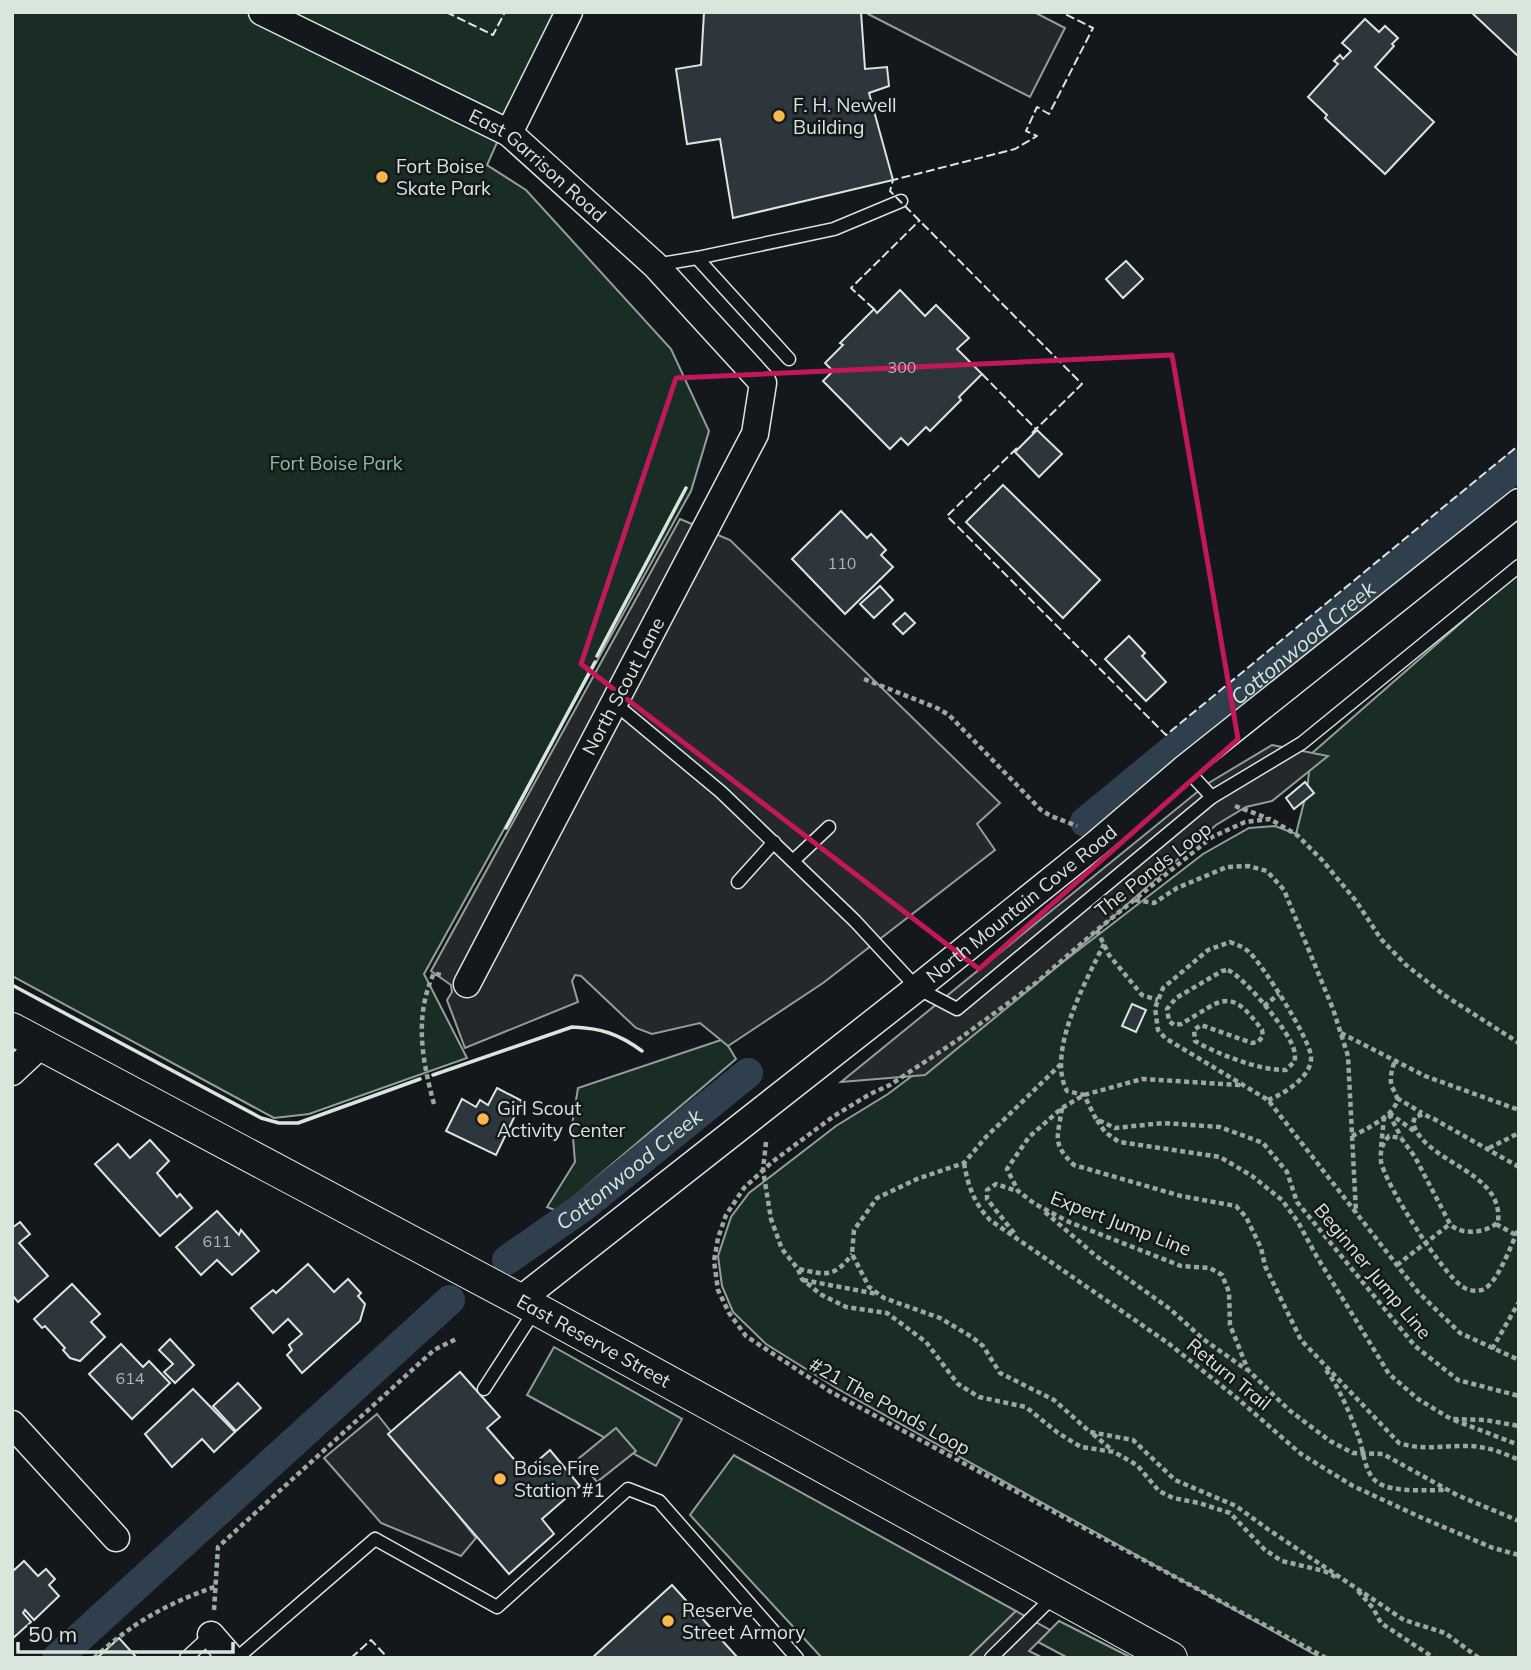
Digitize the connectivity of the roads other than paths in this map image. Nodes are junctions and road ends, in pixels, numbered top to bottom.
1 (262, 12) edge
2 (569, 12) edge
3 (509, 134) junction
4 (901, 201) dead end
5 (698, 258) junction
6 (654, 265) junction
7 (789, 359) dead end
8 (763, 383) joint
9 (1519, 502) edge
10 (1519, 566) edge
11 (614, 703) junction
12 (1185, 768) junction
13 (1212, 797) junction
14 (829, 827) dead end
15 (774, 842) junction
16 (793, 861) junction
17 (738, 882) dead end
18 (467, 984) road end
19 (917, 988) junction
20 (12, 1029) edge
21 (42, 1044) junction
22 (12, 1072) edge
23 (528, 1305) junction
24 (484, 1389) dead end
25 (12, 1424) edge
26 (116, 1538) dead end
27 (1054, 1595) junction
28 (211, 1635) joint
29 (993, 1657) edge
30 (186, 1658) edge
31 (232, 1658) edge
32 (237, 1658) edge
33 (797, 1658) edge
34 (1171, 1658) edge

1 - 3 street, East Garrison Road
2 - 3 street
3 - 6 street, East Garrison Road
4 - 5 lane
5 - 6 lane
5 - 7 lane
6 - 8 street, East Garrison Road
8 - 11 street, North Scout Lane
9 - 12 street, North Mountain Cove Road
10 - 13 lane
11 - 15 lane
11 - 18 street, North Scout Lane
12 - 13 lane
12 - 19 street, North Mountain Cove Road
13 - 19 lane
14 - 16 lane
15 - 16 lane
15 - 17 lane
16 - 19 lane
19 - 23 street, North Mountain Cove Road
20 - 21 street, East Reserve Street
21 - 22 street
21 - 23 street, East Reserve Street
23 - 24 lane
23 - 27 street, East Reserve Street
25 - 26 street
27 - 29 lane
27 - 34 street, East Reserve Street
28 - 30 lane
28 - 31 street
32 - 33 lane

